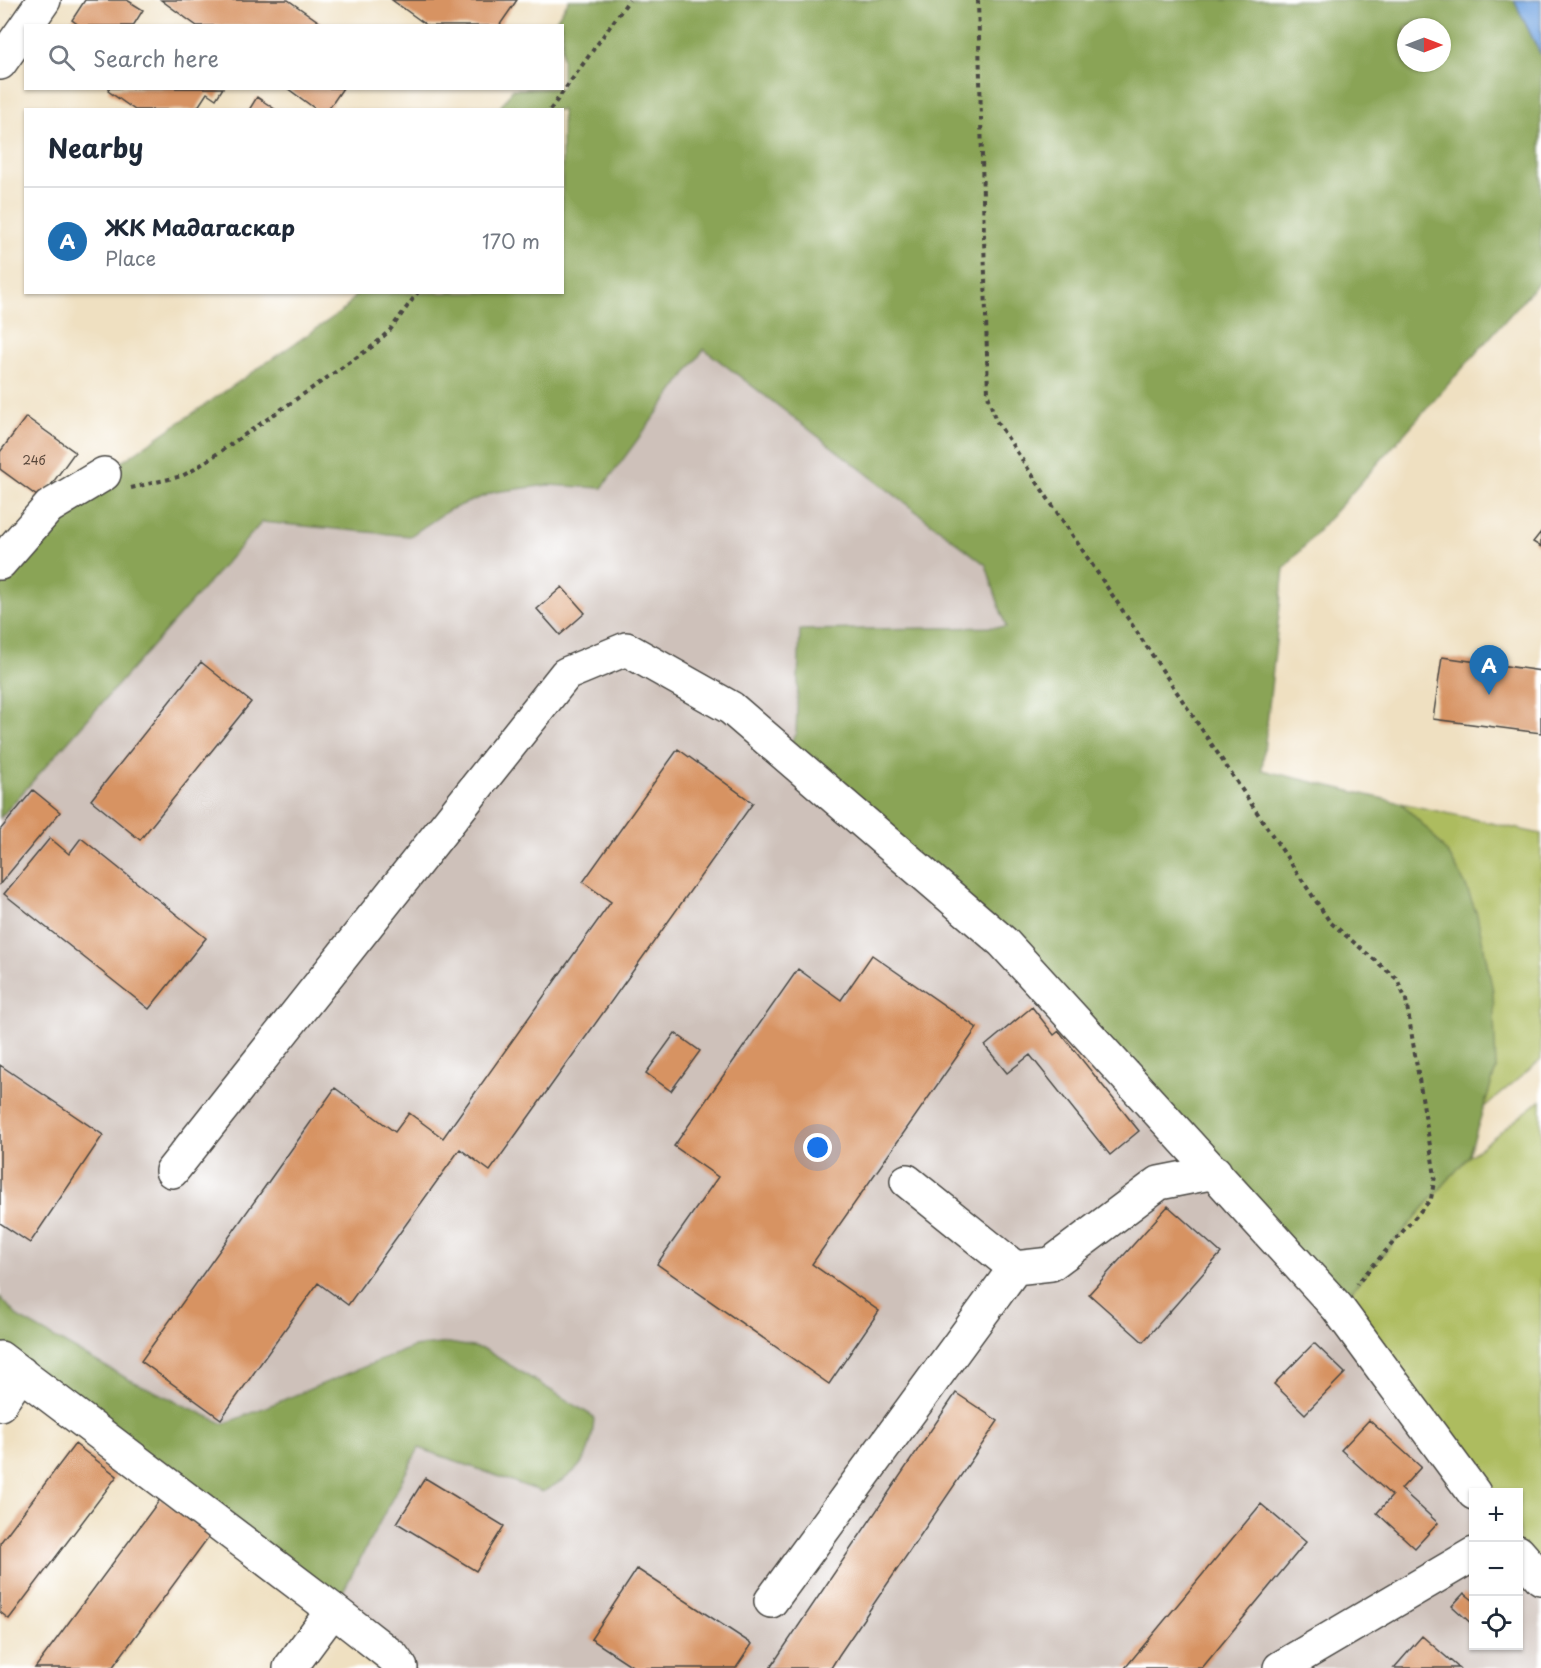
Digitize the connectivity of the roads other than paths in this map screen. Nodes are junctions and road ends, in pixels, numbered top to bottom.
1 (44, 0) edge
2 (27, 24) edge
3 (24, 29) edge
4 (0, 63) edge
5 (115, 481) road end
6 (0, 563) edge
7 (172, 1171) dead end
8 (1215, 1172) junction
9 (908, 1181) dead end
10 (1015, 1268) junction
11 (11, 1365) edge
12 (0, 1404) edge
13 (1469, 1488) edge
14 (1469, 1556) edge
15 (1523, 1558) edge
16 (1541, 1578) edge
17 (771, 1601) dead end
18 (333, 1610) junction
19 (290, 1668) edge
20 (401, 1668) edge
21 (1280, 1668) edge

1 - 2 street
3 - 4 street
5 - 6 street
7 - 8 street
8 - 10 street
8 - 13 street
9 - 10 street
10 - 17 street
11 - 12 street
11 - 18 street
14 - 21 street
15 - 16 street
18 - 19 street
18 - 20 street

